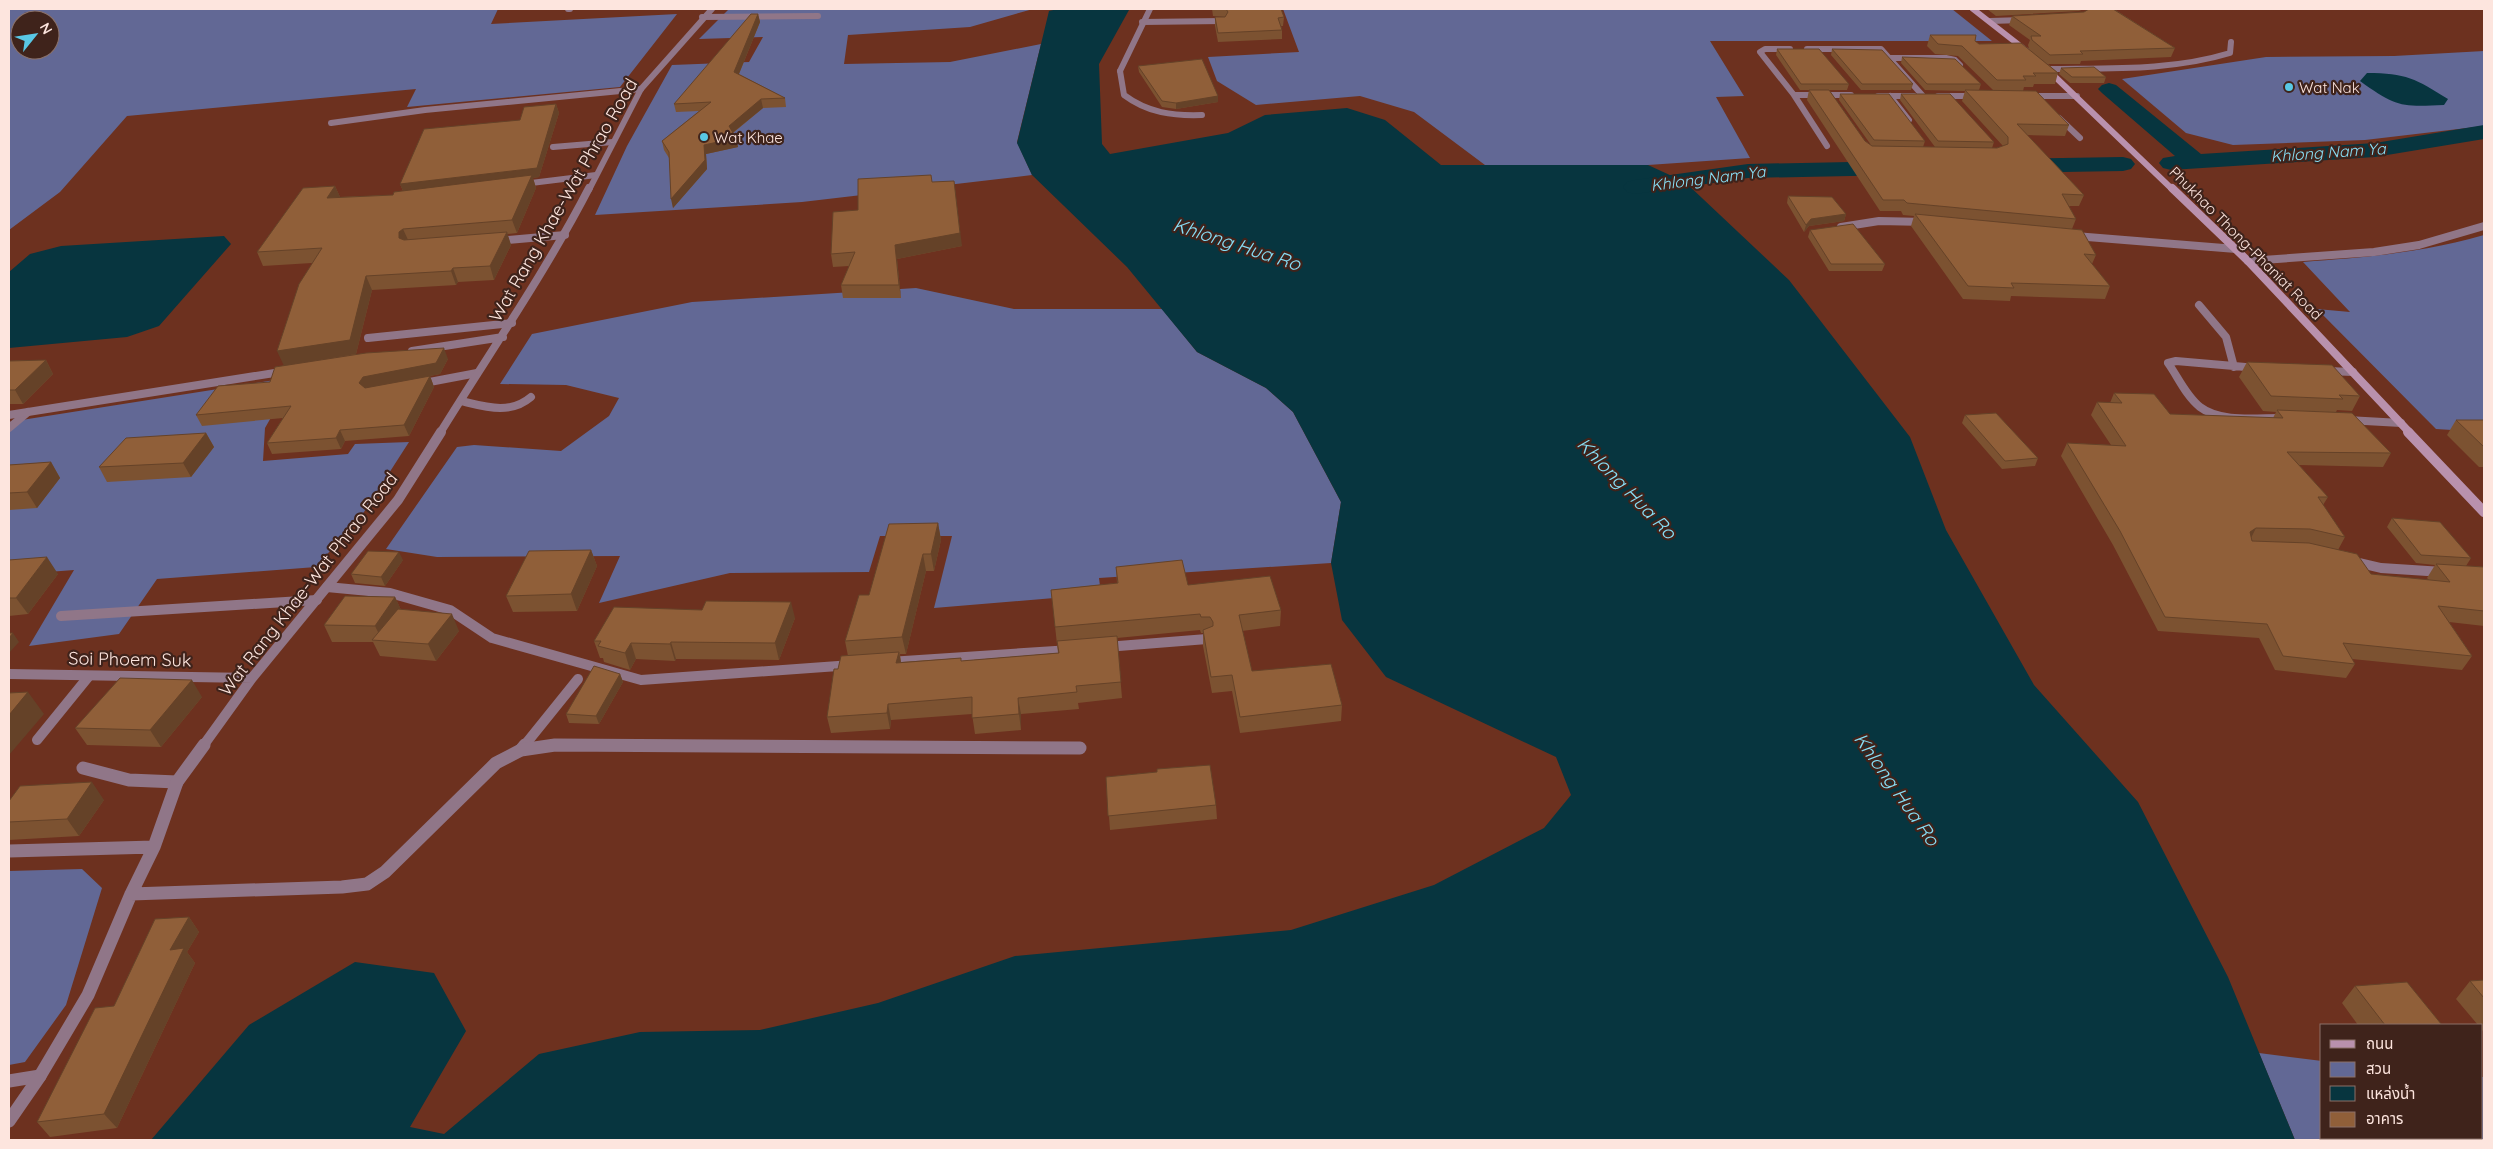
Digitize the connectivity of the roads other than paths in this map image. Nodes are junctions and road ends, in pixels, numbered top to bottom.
1 (712, 9) edge
2 (1150, 9) edge
3 (1973, 9) edge
4 (818, 16) dead end
5 (702, 17) junction
6 (2030, 19) edge
7 (1223, 21) edge
8 (1990, 21) junction
9 (1142, 22) junction
10 (2231, 42) dead end
11 (2024, 48) junction
12 (1819, 49) junction
13 (2015, 49) edge
14 (1825, 56) edge
15 (1890, 58) junction
16 (2042, 64) junction
17 (1967, 72) edge
18 (641, 89) junction
19 (1852, 89) dead end
20 (1794, 95) junction
21 (1829, 95) junction
22 (1874, 96) edge
23 (1890, 96) junction
24 (1923, 96) junction
25 (1951, 96) junction
26 (1984, 96) edge
27 (2018, 96) edge
28 (2036, 96) junction
29 (2078, 96) junction
30 (2043, 102) edge
31 (1834, 103) edge
32 (1957, 103) edge
33 (2055, 114) edge
34 (1202, 115) dead end
35 (331, 123) dead end
36 (1912, 124) edge
37 (2080, 138) dead end
38 (613, 142) junction
39 (1826, 146) dead end
40 (553, 147) dead end
41 (596, 175) junction
42 (510, 186) edge
43 (1930, 222) edge
44 (2484, 226) edge
45 (1836, 228) edge
46 (565, 235) junction
47 (2066, 236) edge
48 (487, 241) edge
49 (2236, 249) junction
50 (2248, 261) junction
51 (2199, 306) dead end
52 (512, 323) junction
53 (503, 337) junction
54 (368, 338) dead end
55 (406, 352) edge
56 (2234, 367) junction
57 (2264, 368) edge
58 (299, 369) edge
59 (2314, 370) edge
60 (2353, 372) junction
61 (477, 373) junction
62 (409, 386) edge
63 (531, 398) dead end
64 (461, 401) junction
65 (28, 412) junction
66 (9, 415) edge
67 (2296, 418) edge
68 (2334, 420) edge
69 (2401, 423) junction
70 (9, 428) edge
71 (2484, 512) edge
72 (2340, 558) edge
73 (2456, 573) edge
74 (327, 587) junction
75 (317, 600) junction
76 (61, 616) dead end
77 (1207, 639) edge
78 (879, 663) edge
79 (859, 664) edge
80 (9, 674) edge
81 (89, 676) junction
82 (252, 678) junction
83 (578, 679) dead end
84 (36, 740) dead end
85 (1080, 748) dead end
86 (522, 750) junction
87 (83, 768) dead end
88 (177, 782) junction
89 (154, 847) junction
90 (9, 852) edge
91 (131, 894) junction
92 (40, 1076) junction
93 (9, 1081) edge
94 (9, 1121) edge

1 - 5 street, Wat Rang Khae-Wat Phrao Road
2 - 9 street
3 - 8 main road, Phukhao Thong-Phaniat Road
4 - 5 street
5 - 18 street, Wat Rang Khae-Wat Phrao Road
6 - 8 street
7 - 9 street
8 - 11 main road, Phukhao Thong-Phaniat Road
9 - 34 street
10 - 16 street
11 - 13 street
11 - 16 main road, Phukhao Thong-Phaniat Road
12 - 14 street
12 - 15 street
12 - 20 street
15 - 17 street
15 - 24 street
16 - 29 main road, Phukhao Thong-Phaniat Road
18 - 35 street
18 - 38 street, Wat Rang Khae-Wat Phrao Road
19 - 21 street
20 - 21 street
20 - 39 street
21 - 31 street
22 - 23 street
23 - 24 street
23 - 36 street
24 - 25 street
25 - 26 street
25 - 32 street
27 - 28 street
28 - 29 street
28 - 30 street
29 - 49 main road, Phukhao Thong-Phaniat Road
33 - 37 street
38 - 40 street
38 - 41 street, Wat Rang Khae-Wat Phrao Road
41 - 42 street
41 - 46 street, Wat Rang Khae-Wat Phrao Road
43 - 45 street
44 - 50 street
46 - 48 street
46 - 52 street, Wat Rang Khae-Wat Phrao Road
47 - 49 street
49 - 50 main road, Phukhao Thong-Phaniat Road
50 - 60 main road, Phukhao Thong-Phaniat Road
51 - 56 street
52 - 53 street, Wat Rang Khae-Wat Phrao Road
52 - 54 street
53 - 55 street
53 - 61 street, Wat Rang Khae-Wat Phrao Road
56 - 57 street
56 - 67 street
58 - 65 street
59 - 60 street
60 - 69 main road, Phukhao Thong-Phaniat Road
61 - 62 street
61 - 64 street, Wat Rang Khae-Wat Phrao Road
63 - 64 street
64 - 74 street, Wat Rang Khae-Wat Phrao Road
65 - 66 street
65 - 70 street
68 - 69 street
69 - 71 main road, Phukhao Thong-Phaniat Road
72 - 73 street
74 - 75 street, Wat Rang Khae-Wat Phrao Road
74 - 79 street
75 - 76 street
75 - 82 street, Wat Rang Khae-Wat Phrao Road
77 - 78 street
80 - 81 street, Soi Phoem Suk
81 - 82 street, Soi Phoem Suk
81 - 84 street
82 - 88 street, Wat Rang Khae-Wat Phrao Road
83 - 86 street
85 - 86 street
86 - 91 street
87 - 88 street
88 - 89 street, Wat Rang Khae-Wat Phrao Road
89 - 90 street
89 - 91 street, Wat Rang Khae-Wat Phrao Road
91 - 92 street, Wat Rang Khae-Wat Phrao Road
92 - 93 street
92 - 94 street, Wat Rang Khae-Wat Phrao Road

